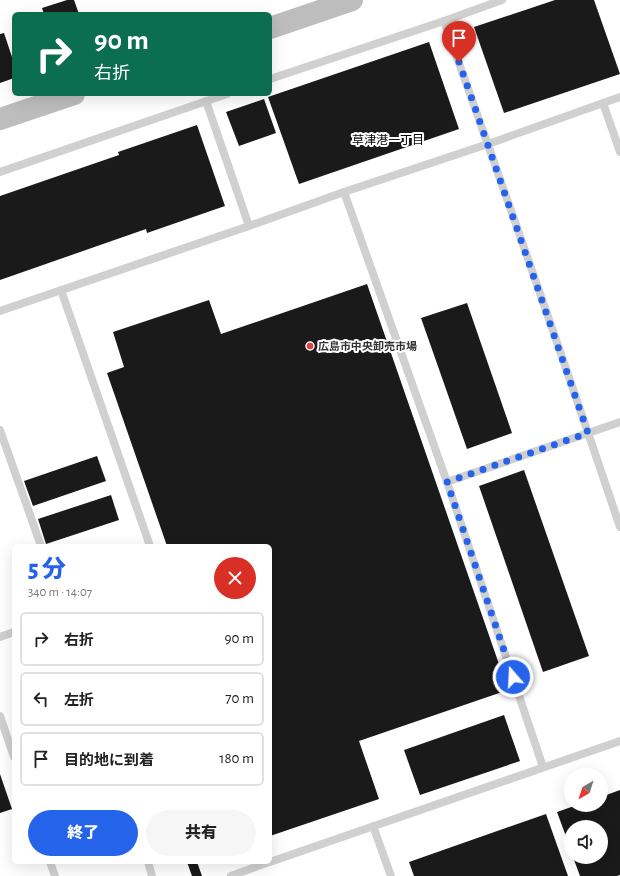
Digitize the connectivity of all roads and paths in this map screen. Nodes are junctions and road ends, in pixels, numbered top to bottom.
1 (352, 0) edge
2 (502, 0) edge
3 (444, 21) junction
4 (272, 27) edge
5 (272, 78) edge
6 (68, 96) edge
7 (221, 96) edge
8 (620, 97) edge
9 (206, 101) junction
10 (603, 103) junction
11 (0, 119) edge
12 (488, 144) junction
13 (620, 152) edge
14 (0, 172) edge
15 (344, 192) junction
16 (249, 226) junction
17 (61, 290) junction
18 (0, 311) edge
19 (620, 422) edge
20 (0, 430) edge
21 (588, 433) junction
22 (447, 482) junction
23 (620, 527) edge
24 (40, 544) edge
25 (149, 544) edge
26 (12, 633) edge
27 (0, 637) edge
28 (0, 716) edge
29 (620, 741) edge
30 (12, 751) edge
31 (543, 767) junction
32 (373, 826) junction
33 (272, 861) edge
34 (51, 864) edge
35 (149, 864) edge
36 (257, 864) edge
37 (55, 876) edge
38 (152, 876) edge
39 (231, 876) edge
40 (391, 876) edge

1 - 4 street
2 - 3 lane
3 - 5 lane
3 - 12 lane
6 - 11 street
7 - 9 lane
8 - 10 lane
9 - 14 lane
9 - 16 lane
10 - 12 lane
10 - 13 lane
12 - 15 lane
12 - 21 lane
15 - 16 lane
15 - 22 lane
16 - 17 lane
17 - 18 lane
17 - 25 lane
19 - 21 lane
20 - 24 lane
21 - 22 lane
21 - 23 lane
22 - 31 lane
26 - 27 lane
28 - 30 lane
29 - 31 lane
31 - 32 lane
32 - 33 lane
32 - 40 lane
34 - 37 lane
35 - 38 lane
36 - 39 lane

